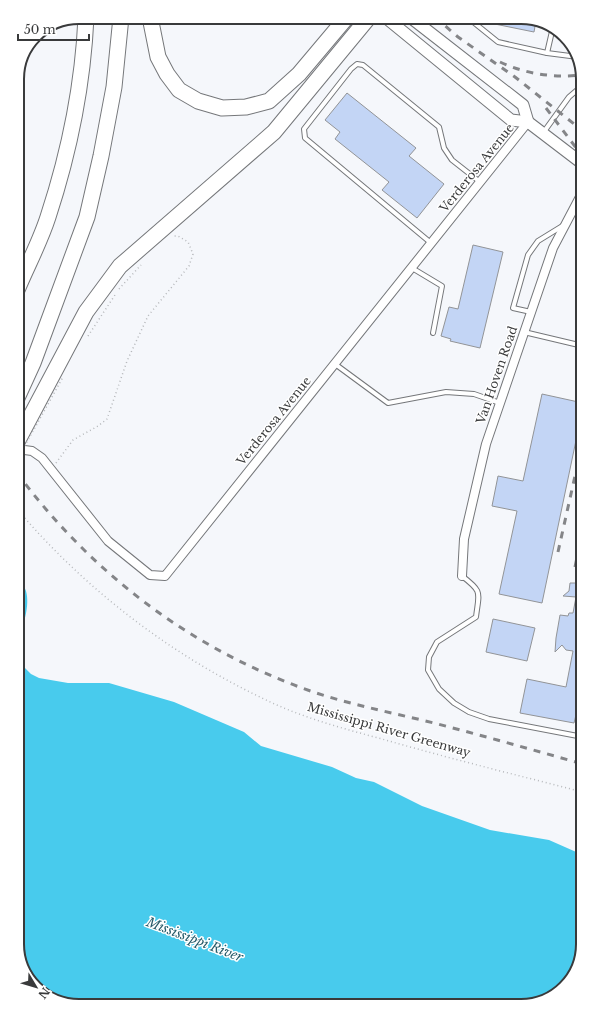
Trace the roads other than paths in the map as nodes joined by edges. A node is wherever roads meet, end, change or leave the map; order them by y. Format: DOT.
graph roads {
  1 [pos="86,24"];
  2 [pos="120,24"];
  3 [pos="151,24"];
  4 [pos="341,24"];
  5 [pos="363,24"];
  6 [pos="394,24"];
  7 [pos="419,24"];
  8 [pos="475,24"];
  9 [pos="552,33"];
  10 [pos="547,53"];
  11 [pos="570,56"];
  12 [pos="576,91"];
  13 [pos="528,122"];
  14 [pos="543,134"];
  15 [pos="576,159"];
  16 [pos="480,183"];
  17 [pos="576,205"];
  18 [pos="566,224"];
  19 [pos="432,243"];
  20 [pos="412,268"];
  21 [pos="24,274"];
  22 [pos="531,312"];
  23 [pos="524,332"];
  24 [pos="433,333"];
  25 [pos="576,344"];
  26 [pos="335,364"];
  27 [pos="24,383"];
  28 [pos="500,403"];
  29 [pos="24,431"];
  30 [pos="24,450"];
  31 [pos="462,576"];
  32 [pos="576,736"];
  1 -- 21 [label="highway"];
  2 -- 27 [label="highway"];
  3 -- 4 [label="highway"];
  5 -- 29 [label="highway"];
  6 -- 13 [label="street"];
  7 -- 13 [label="street"];
  8 -- 10 [label="lane"];
  9 -- 10 [label="lane"];
  10 -- 11 [label="lane"];
  12 -- 14 [label="lane"];
  13 -- 14 [label="street"];
  13 -- 16 [label="street, Verderosa Avenue"];
  14 -- 15 [label="street"];
  16 -- 19 [label="street, Verderosa Avenue"];
  16 -- 19 [label="lane"];
  17 -- 18 [label="street, Van Hoven Road"];
  18 -- 22 [label="street, Van Hoven Road"];
  18 -- 22 [label="lane"];
  19 -- 20 [label="street, Verderosa Avenue"];
  20 -- 24 [label="lane"];
  20 -- 26 [label="street, Verderosa Avenue"];
  22 -- 23 [label="street, Van Hoven Road"];
  23 -- 25 [label="lane"];
  23 -- 28 [label="street, Van Hoven Road"];
  26 -- 28 [label="lane"];
  26 -- 30 [label="street, Verderosa Avenue"];
  28 -- 31 [label="street, Van Hoven Road"];
  31 -- 32 [label="lane"];
}
